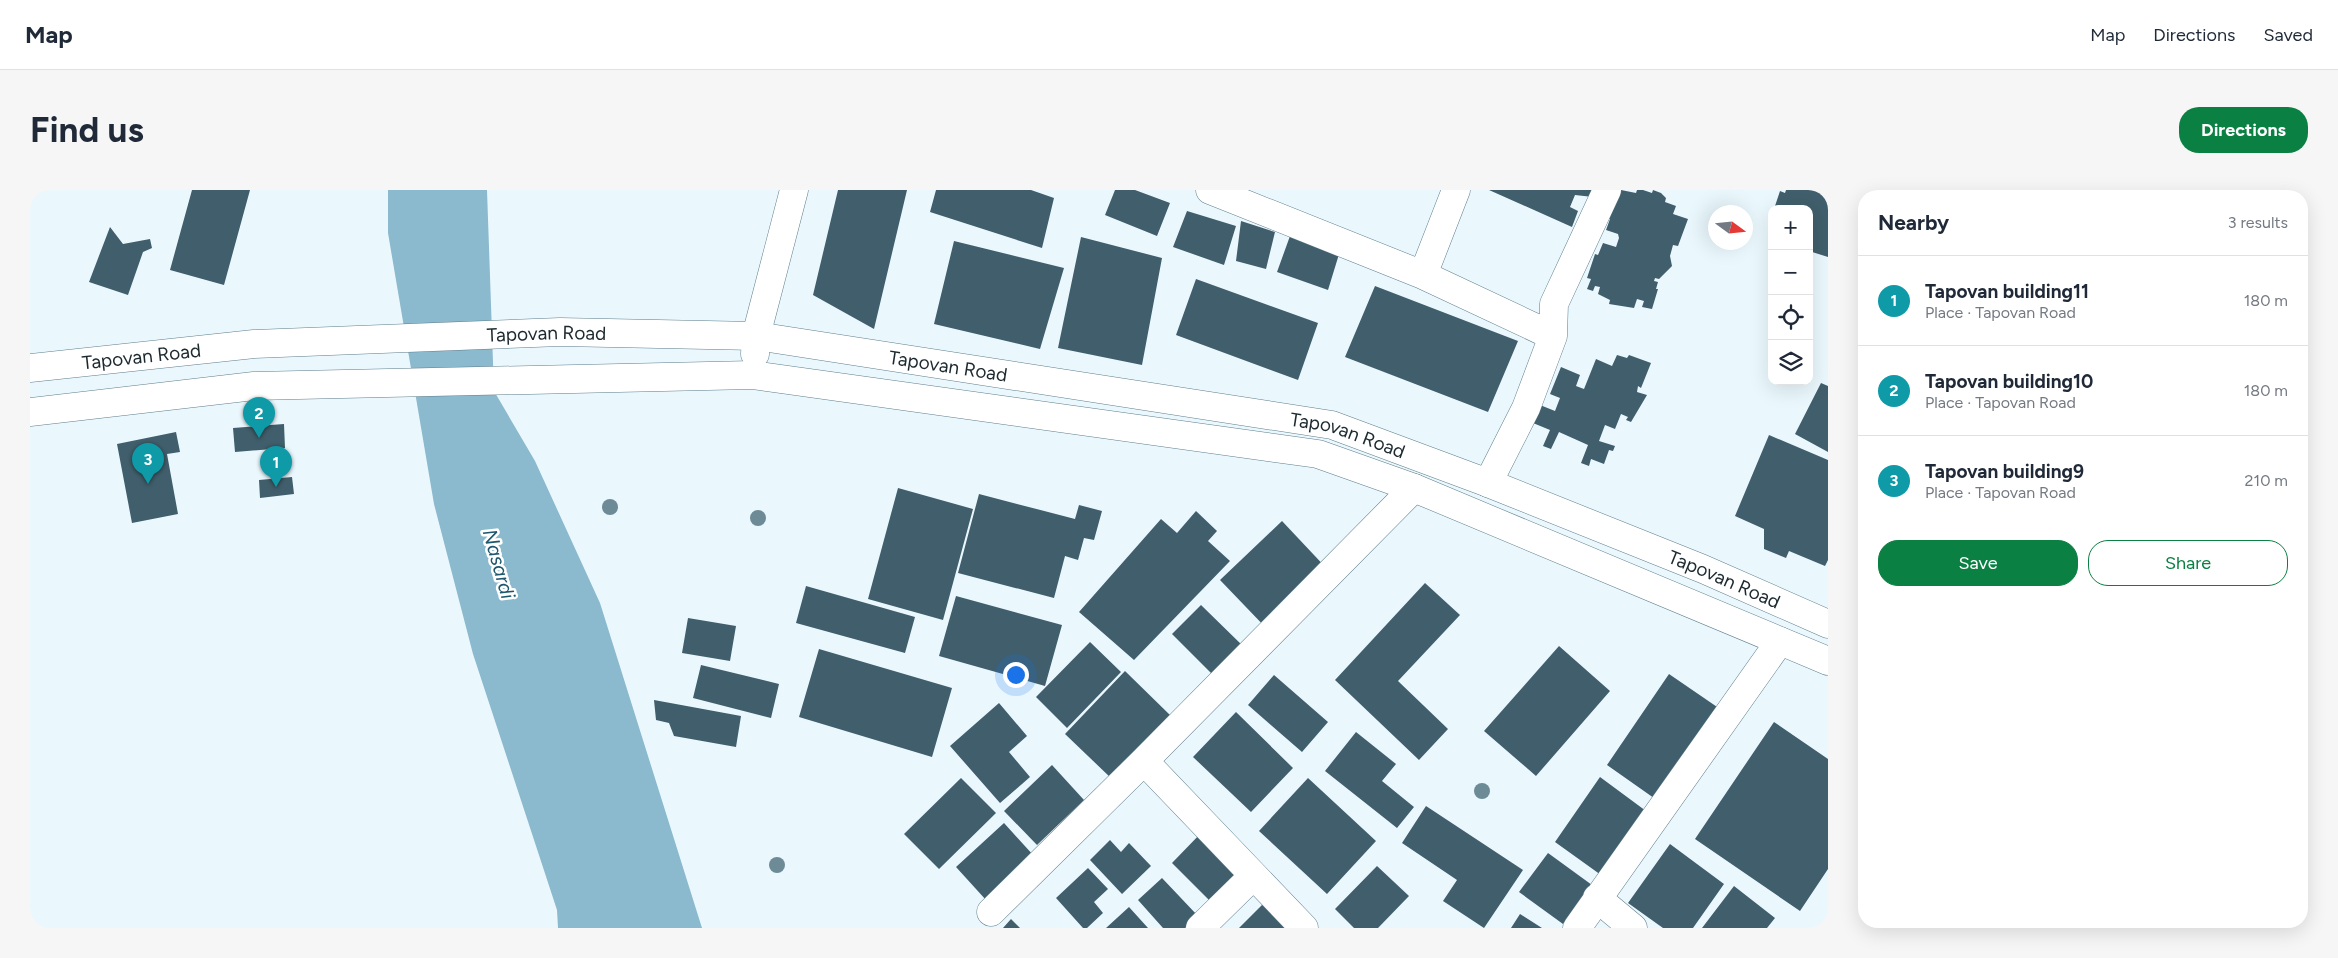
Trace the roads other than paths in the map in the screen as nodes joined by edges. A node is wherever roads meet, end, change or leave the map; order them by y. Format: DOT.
graph roads {
  1 [pos="794,190"];
  2 [pos="1210,190"];
  3 [pos="1456,190"];
  4 [pos="1607,190"];
  5 [pos="1423,275"];
  6 [pos="756,336"];
  7 [pos="1553,336"];
  8 [pos="30,368"];
  9 [pos="752,375"];
  10 [pos="30,412"];
  11 [pos="1488,483"];
  12 [pos="1414,488"];
  13 [pos="1828,625"];
  14 [pos="1780,641"];
  15 [pos="1822,658"];
  16 [pos="1144,761"];
  17 [pos="1252,877"];
  18 [pos="1597,898"];
  19 [pos="991,912"];
  20 [pos="1200,928"];
  21 [pos="1304,928"];
  22 [pos="1576,928"];
  23 [pos="1633,928"];
  1 -- 6 [label="main road"];
  2 -- 5 [label="main road"];
  3 -- 5 [label="main road"];
  4 -- 7 [label="main road"];
  5 -- 7 [label="main road"];
  6 -- 8 [label="main road, Tapovan Road"];
  6 -- 9 [label="main road"];
  6 -- 11 [label="main road, Tapovan Road"];
  7 -- 11 [label="main road"];
  9 -- 10 [label="main road"];
  9 -- 12 [label="main road"];
  11 -- 13 [label="main road, Tapovan Road"];
  12 -- 14 [label="main road"];
  12 -- 16 [label="main road"];
  13 -- 15 [label="main road"];
  14 -- 15 [label="main road"];
  14 -- 18 [label="main road"];
  16 -- 17 [label="main road"];
  16 -- 19 [label="main road"];
  17 -- 20 [label="main road"];
  17 -- 21 [label="main road"];
  18 -- 22 [label="main road"];
  18 -- 23 [label="main road"];
}
